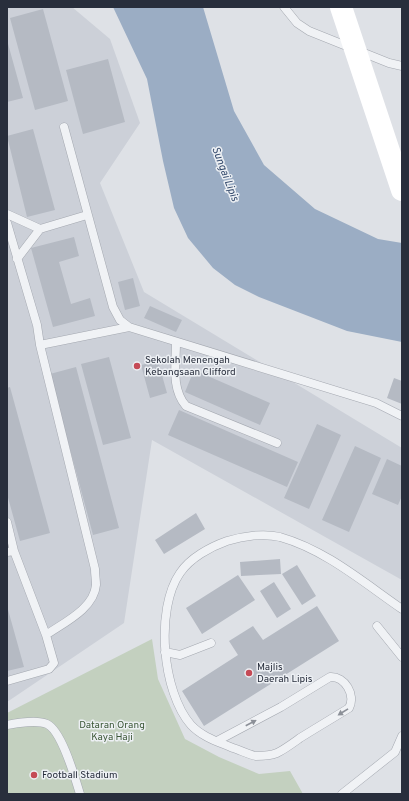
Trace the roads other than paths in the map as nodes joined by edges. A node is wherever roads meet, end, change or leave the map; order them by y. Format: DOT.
graph roads {
  1 [pos="284,7"];
  2 [pos="341,7"];
  3 [pos="402,66"];
  4 [pos="64,127"];
  5 [pos="402,190"];
  6 [pos="7,214"];
  7 [pos="87,215"];
  8 [pos="7,223"];
  9 [pos="40,228"];
  10 [pos="17,259"];
  11 [pos="129,327"];
  12 [pos="176,343"];
  13 [pos="40,345"];
  14 [pos="402,416"];
  15 [pos="277,443"];
  16 [pos="7,522"];
  17 [pos="10,551"];
  18 [pos="402,609"];
  19 [pos="378,626"];
  20 [pos="46,635"];
  21 [pos="211,643"];
  22 [pos="165,652"];
  23 [pos="402,657"];
  24 [pos="7,681"];
  25 [pos="7,725"];
  26 [pos="402,736"];
  27 [pos="217,742"];
  28 [pos="80,794"];
  29 [pos="342,794"];
  1 -- 3 [label="lane"];
  2 -- 5 [label="main road, bridge"];
  4 -- 7 [label="lane"];
  6 -- 9 [label="lane"];
  7 -- 9 [label="lane"];
  7 -- 11 [label="lane"];
  8 -- 10 [label="lane"];
  9 -- 10 [label="lane"];
  10 -- 13 [label="lane"];
  11 -- 12 [label="lane"];
  11 -- 13 [label="lane"];
  12 -- 14 [label="lane"];
  12 -- 15 [label="lane"];
  13 -- 20 [label="lane"];
  16 -- 17 [label="lane"];
  17 -- 20 [label="lane"];
  18 -- 22 [label="lane"];
  19 -- 23 [label="lane"];
  20 -- 24 [label="lane"];
  21 -- 22 [label="lane"];
  22 -- 27 [label="lane"];
  25 -- 28 [label="lane"];
  26 -- 29 [label="lane"];
  27 -- 27 [label="lane, one-way"];
}
